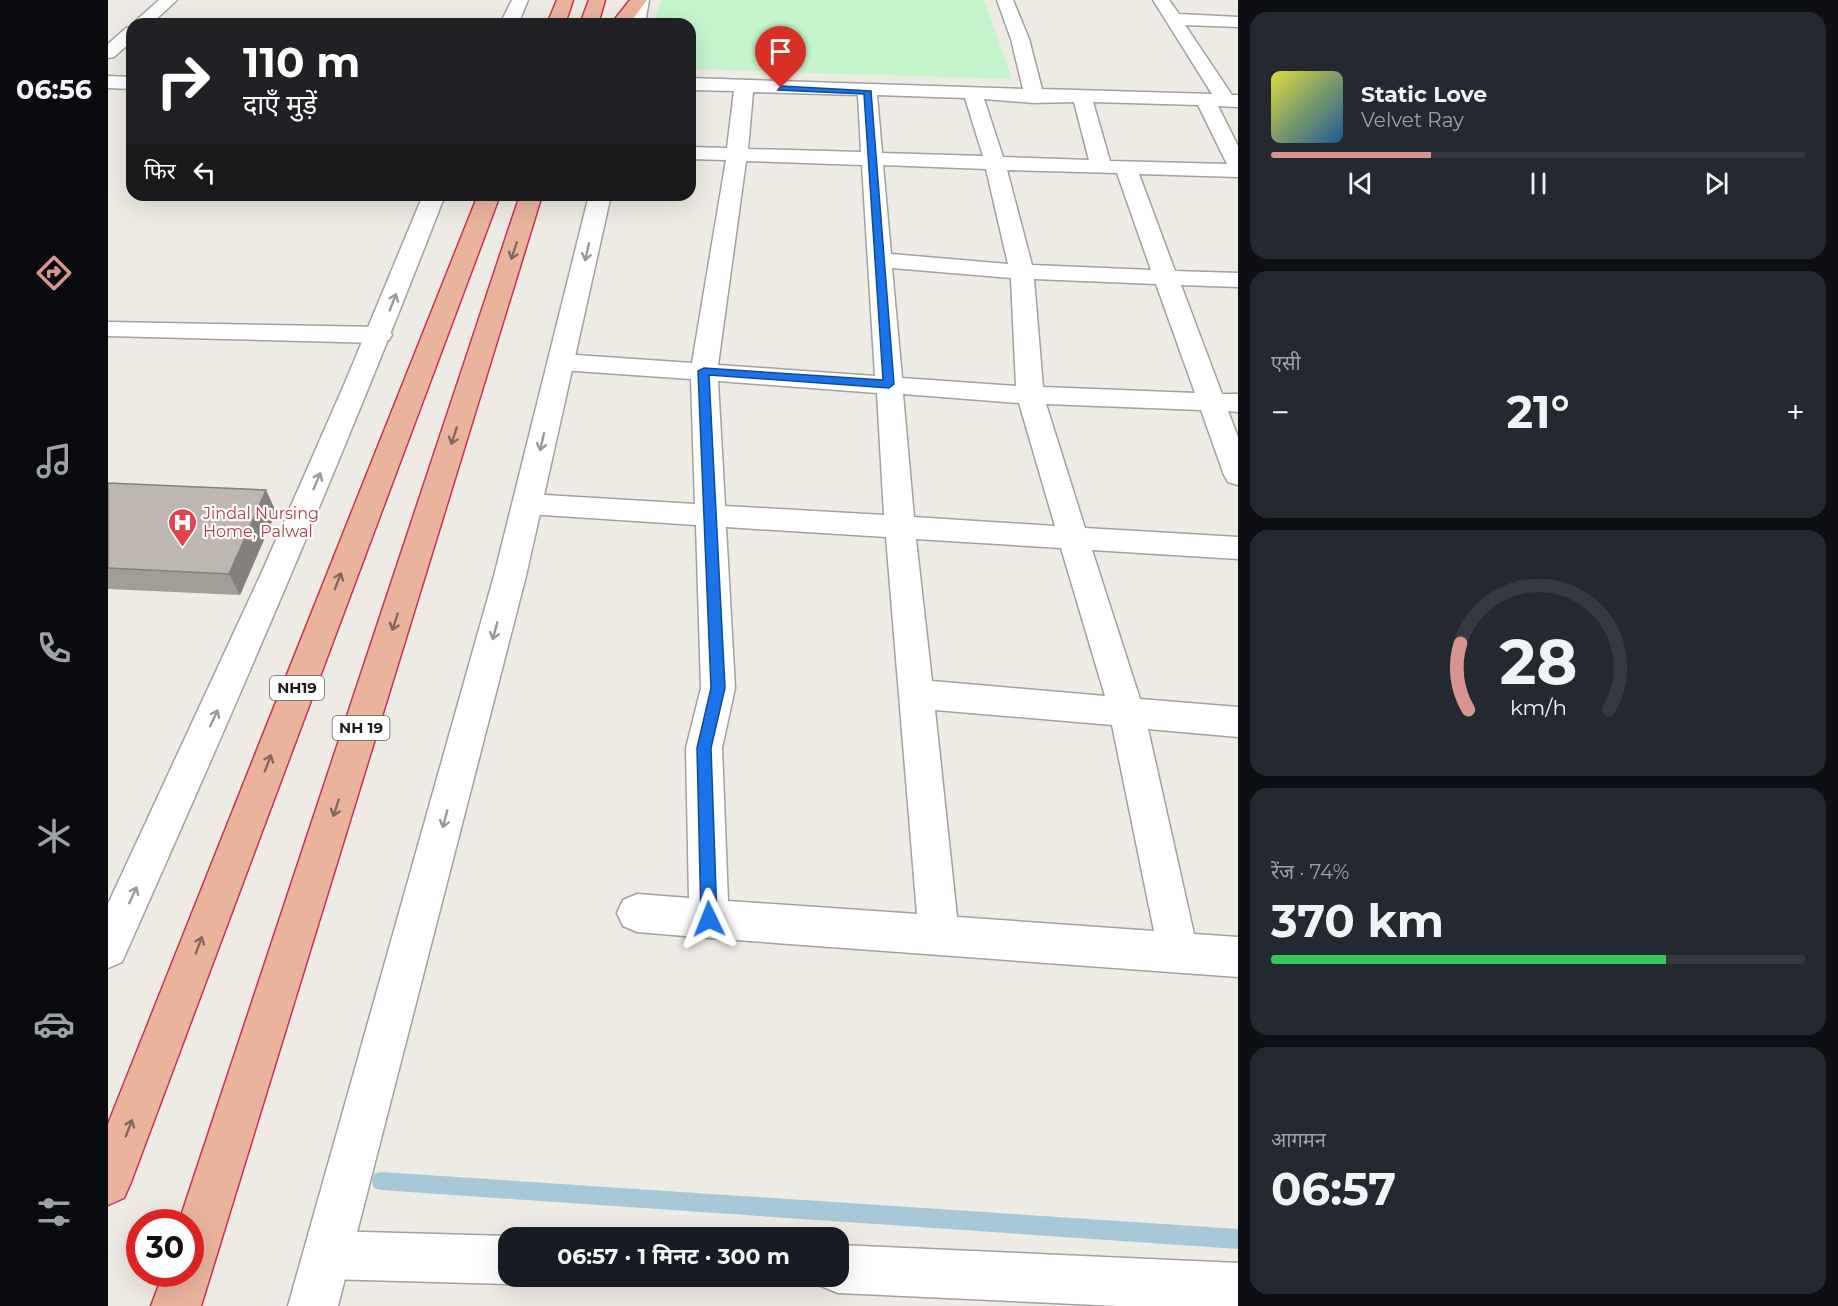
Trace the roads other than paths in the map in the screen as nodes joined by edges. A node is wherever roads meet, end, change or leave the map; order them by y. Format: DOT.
graph roads {
  1 [pos="169,0"];
  2 [pos="520,0"];
  3 [pos="565,0"];
  4 [pos="597,0"];
  5 [pos="640,0"];
  6 [pos="1005,0"];
  7 [pos="1161,0"];
  8 [pos="148,18"];
  9 [pos="512,18"];
  10 [pos="558,18"];
  11 [pos="590,18"];
  12 [pos="625,18"];
  13 [pos="637,18"];
  14 [pos="1173,19"];
  15 [pos="1238,22"];
  16 [pos="126,37"];
  17 [pos="108,53"];
  18 [pos="108,82"];
  19 [pos="126,83"];
  20 [pos="696,84"];
  21 [pos="744,87"];
  22 [pos="867,91"];
  23 [pos="973,94"];
  24 [pos="1034,96"];
  25 [pos="1082,97"];
  26 [pos="1205,100"];
  27 [pos="1232,101"];
  28 [pos="696,153"];
  29 [pos="737,154"];
  30 [pos="873,158"];
  31 [pos="995,163"];
  32 [pos="1238,166"];
  33 [pos="1101,167"];
  34 [pos="1126,168"];
  35 [pos="1238,171"];
  36 [pos="432,201"];
  37 [pos="487,201"];
  38 [pos="529,201"];
  39 [pos="599,201"];
  40 [pos="880,260"];
  41 [pos="1022,272"];
  42 [pos="1164,278"];
  43 [pos="1238,280"];
  44 [pos="108,329"];
  45 [pos="380,335"];
  46 [pos="561,362"];
  47 [pos="704,371"];
  48 [pos="889,384"];
  49 [pos="1030,395"];
  50 [pos="1210,402"];
  51 [pos="1238,403"];
  52 [pos="1238,475"];
  53 [pos="528,504"];
  54 [pos="712,516"];
  55 [pos="900,528"];
  56 [pos="1075,538"];
  57 [pos="1238,548"];
  58 [pos="915,694"];
  59 [pos="1127,713"];
  60 [pos="1238,722"];
  61 [pos="637,913"];
  62 [pos="709,919"];
  63 [pos="939,936"];
  64 [pos="108,948"];
  65 [pos="1178,952"];
  66 [pos="1238,957"];
  67 [pos="108,1182"];
  68 [pos="204,1218"];
  69 [pos="327,1255"];
  70 [pos="498,1260"];
  71 [pos="849,1269"];
  72 [pos="183,1287"];
  73 [pos="1238,1287"];
  74 [pos="176,1306"];
  75 [pos="313,1306"];
  1 -- 8 [label="street"];
  2 -- 9 [label="street"];
  3 -- 10 [label="highway"];
  4 -- 11 [label="highway"];
  5 -- 12 [label="highway"];
  5 -- 13 [label="street"];
  6 -- 24 [label="street"];
  7 -- 14 [label="street"];
  14 -- 15 [label="street"];
  14 -- 27 [label="street"];
  16 -- 17 [label="street"];
  18 -- 19 [label="street"];
  20 -- 21 [label="street"];
  21 -- 22 [label="street"];
  21 -- 29 [label="street"];
  22 -- 23 [label="street"];
  22 -- 30 [label="street"];
  23 -- 24 [label="street"];
  23 -- 31 [label="street"];
  24 -- 25 [label="street"];
  25 -- 26 [label="street"];
  25 -- 33 [label="street"];
  26 -- 27 [label="street"];
  26 -- 32 [label="street"];
  28 -- 29 [label="street"];
  29 -- 30 [label="street"];
  29 -- 47 [label="street"];
  30 -- 31 [label="street"];
  30 -- 40 [label="street"];
  31 -- 33 [label="street"];
  31 -- 41 [label="street"];
  33 -- 34 [label="street"];
  34 -- 35 [label="street"];
  34 -- 42 [label="street"];
  45 -- 36 [label="street, one-way"];
  67 -- 37 [label="highway, NH19, one-way"];
  38 -- 68 [label="highway, NH 19, one-way"];
  39 -- 46 [label="street, one-way"];
  40 -- 41 [label="street"];
  40 -- 48 [label="street"];
  41 -- 42 [label="street"];
  41 -- 49 [label="street"];
  42 -- 43 [label="street"];
  42 -- 50 [label="street"];
  44 -- 45 [label="street"];
  64 -- 45 [label="street, one-way"];
  46 -- 47 [label="street"];
  46 -- 53 [label="street, one-way"];
  47 -- 48 [label="street"];
  47 -- 54 [label="street"];
  48 -- 49 [label="street"];
  48 -- 55 [label="street"];
  49 -- 50 [label="street"];
  49 -- 56 [label="street"];
  50 -- 51 [label="street"];
  50 -- 52 [label="street"];
  53 -- 54 [label="street"];
  53 -- 69 [label="street, one-way"];
  54 -- 55 [label="street"];
  54 -- 62 [label="street"];
  55 -- 56 [label="street"];
  55 -- 58 [label="street"];
  56 -- 57 [label="street"];
  56 -- 59 [label="street"];
  58 -- 59 [label="street"];
  58 -- 63 [label="street"];
  59 -- 60 [label="street"];
  59 -- 65 [label="street"];
  61 -- 62 [label="street"];
  62 -- 63 [label="street"];
  63 -- 65 [label="street"];
  65 -- 66 [label="street"];
  69 -- 70 [label="street"];
  69 -- 75 [label="street"];
  71 -- 73 [label="street"];
  72 -- 74 [label="highway"];
}
